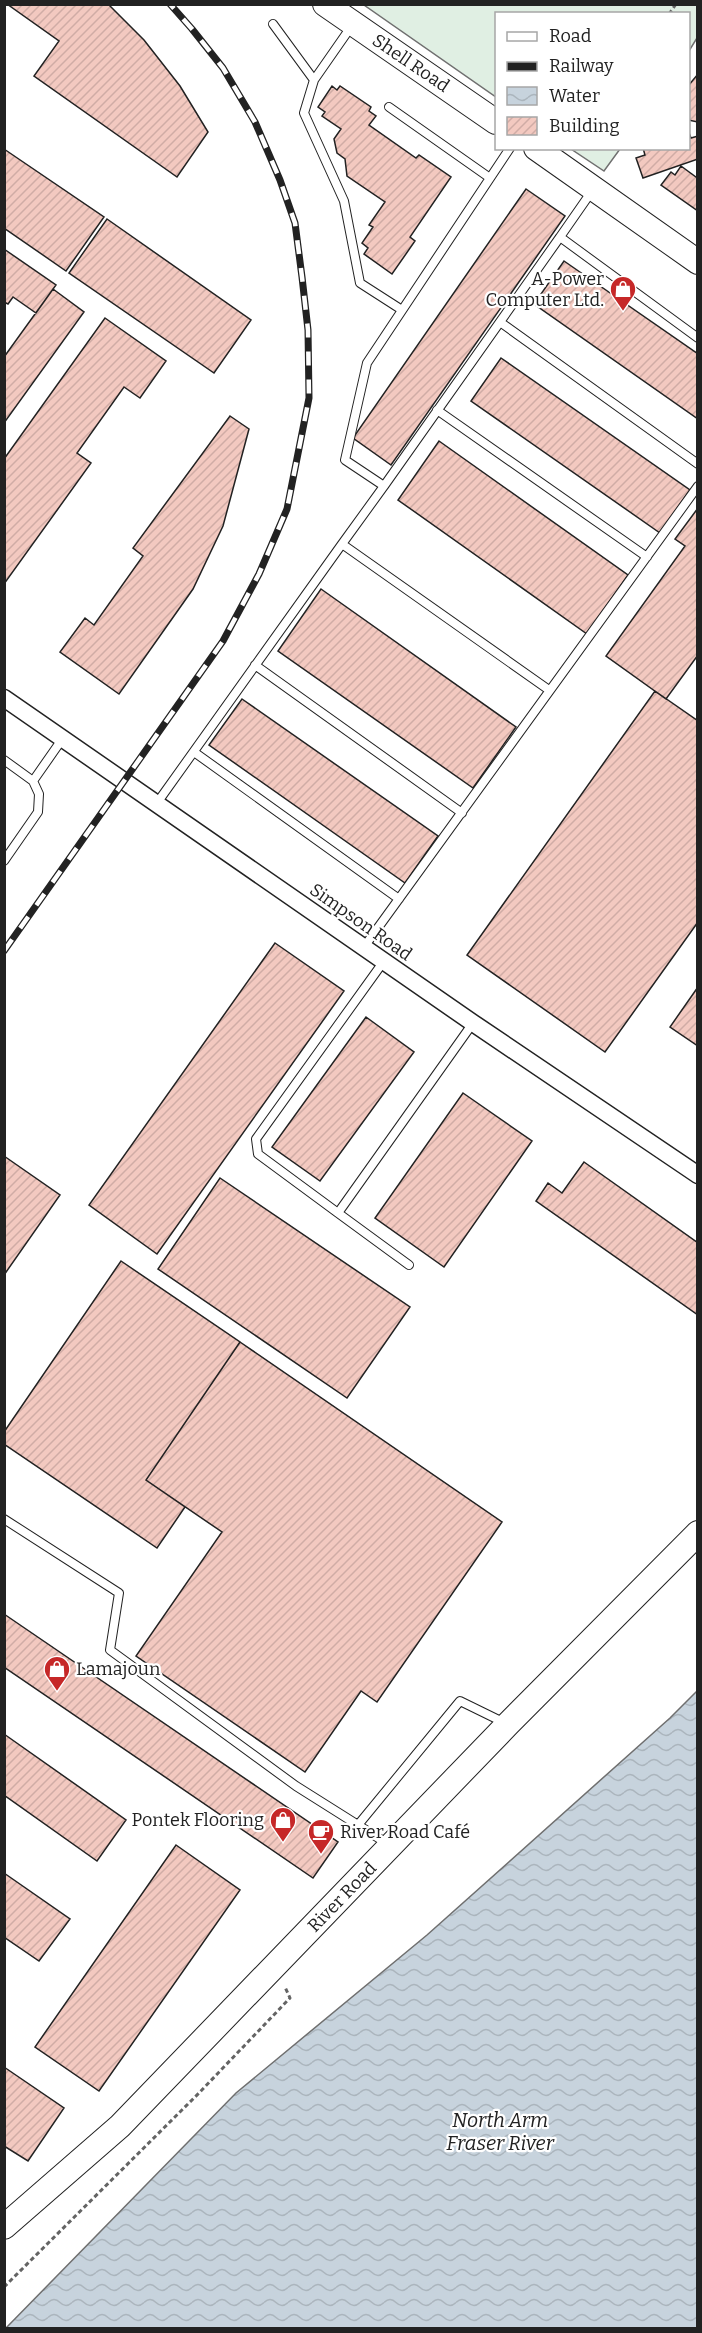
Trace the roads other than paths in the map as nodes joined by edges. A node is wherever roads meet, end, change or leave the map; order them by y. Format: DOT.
graph roads {
  1 [pos="325,4"];
  2 [pos="273,24"];
  3 [pos="353,24"];
  4 [pos="314,80"];
  5 [pos="389,107"];
  6 [pos="495,121"];
  7 [pos="509,150"];
  8 [pos="539,150"];
  9 [pos="490,178"];
  10 [pos="594,189"];
  11 [pos="560,237"];
  12 [pos="698,262"];
  13 [pos="402,310"];
  14 [pos="500,322"];
  15 [pos="698,338"];
  16 [pos="437,410"];
  17 [pos="698,464"];
  18 [pos="384,486"];
  19 [pos="698,486"];
  20 [pos="342,544"];
  21 [pos="646,557"];
  22 [pos="255,665"];
  23 [pos="549,690"];
  24 [pos="4,698"];
  25 [pos="63,738"];
  26 [pos="194,752"];
  27 [pos="6,764"];
  28 [pos="33,781"];
  29 [pos="157,803"];
  30 [pos="462,813"];
  31 [pos="4,861"];
  32 [pos="399,899"];
  33 [pos="364,947"];
  34 [pos="384,961"];
  35 [pos="473,1023"];
  36 [pos="698,1175"];
  37 [pos="338,1213"];
  38 [pos="409,1265"];
  39 [pos="4,1519"];
  40 [pos="698,1533"];
  41 [pos="508,1724"];
  42 [pos="358,1825"];
  43 [pos="391,1846"];
  44 [pos="4,2227"];
  1 -- 3 [label="street, Shell Road"];
  2 -- 4 [label="lane"];
  3 -- 4 [label="lane"];
  3 -- 6 [label="street, Shell Road"];
  4 -- 13 [label="lane"];
  5 -- 9 [label="lane"];
  7 -- 9 [label="lane"];
  8 -- 10 [label="street"];
  9 -- 13 [label="lane"];
  10 -- 11 [label="lane"];
  10 -- 12 [label="street"];
  11 -- 14 [label="lane"];
  11 -- 15 [label="lane"];
  13 -- 18 [label="lane"];
  14 -- 16 [label="lane"];
  14 -- 17 [label="lane"];
  16 -- 18 [label="lane"];
  16 -- 21 [label="lane"];
  18 -- 20 [label="lane"];
  19 -- 21 [label="lane"];
  20 -- 22 [label="lane"];
  20 -- 23 [label="lane"];
  21 -- 23 [label="lane"];
  22 -- 26 [label="lane"];
  22 -- 30 [label="lane"];
  23 -- 30 [label="lane"];
  24 -- 25 [label="street, Simpson Road"];
  25 -- 28 [label="lane"];
  25 -- 29 [label="street, Simpson Road"];
  26 -- 29 [label="lane"];
  26 -- 32 [label="lane"];
  27 -- 28 [label="lane"];
  28 -- 31 [label="lane"];
  29 -- 33 [label="street, Simpson Road"];
  30 -- 32 [label="lane"];
  32 -- 33 [label="lane"];
  33 -- 34 [label="street, Simpson Road"];
  34 -- 35 [label="street, Simpson Road"];
  34 -- 37 [label="lane"];
  35 -- 36 [label="street, Simpson Road"];
  35 -- 37 [label="lane"];
  37 -- 38 [label="lane"];
  39 -- 42 [label="lane"];
  40 -- 41 [label="street, River Road"];
  41 -- 42 [label="lane"];
  41 -- 43 [label="street, River Road"];
  42 -- 43 [label="lane"];
  43 -- 44 [label="street, River Road"];
}
